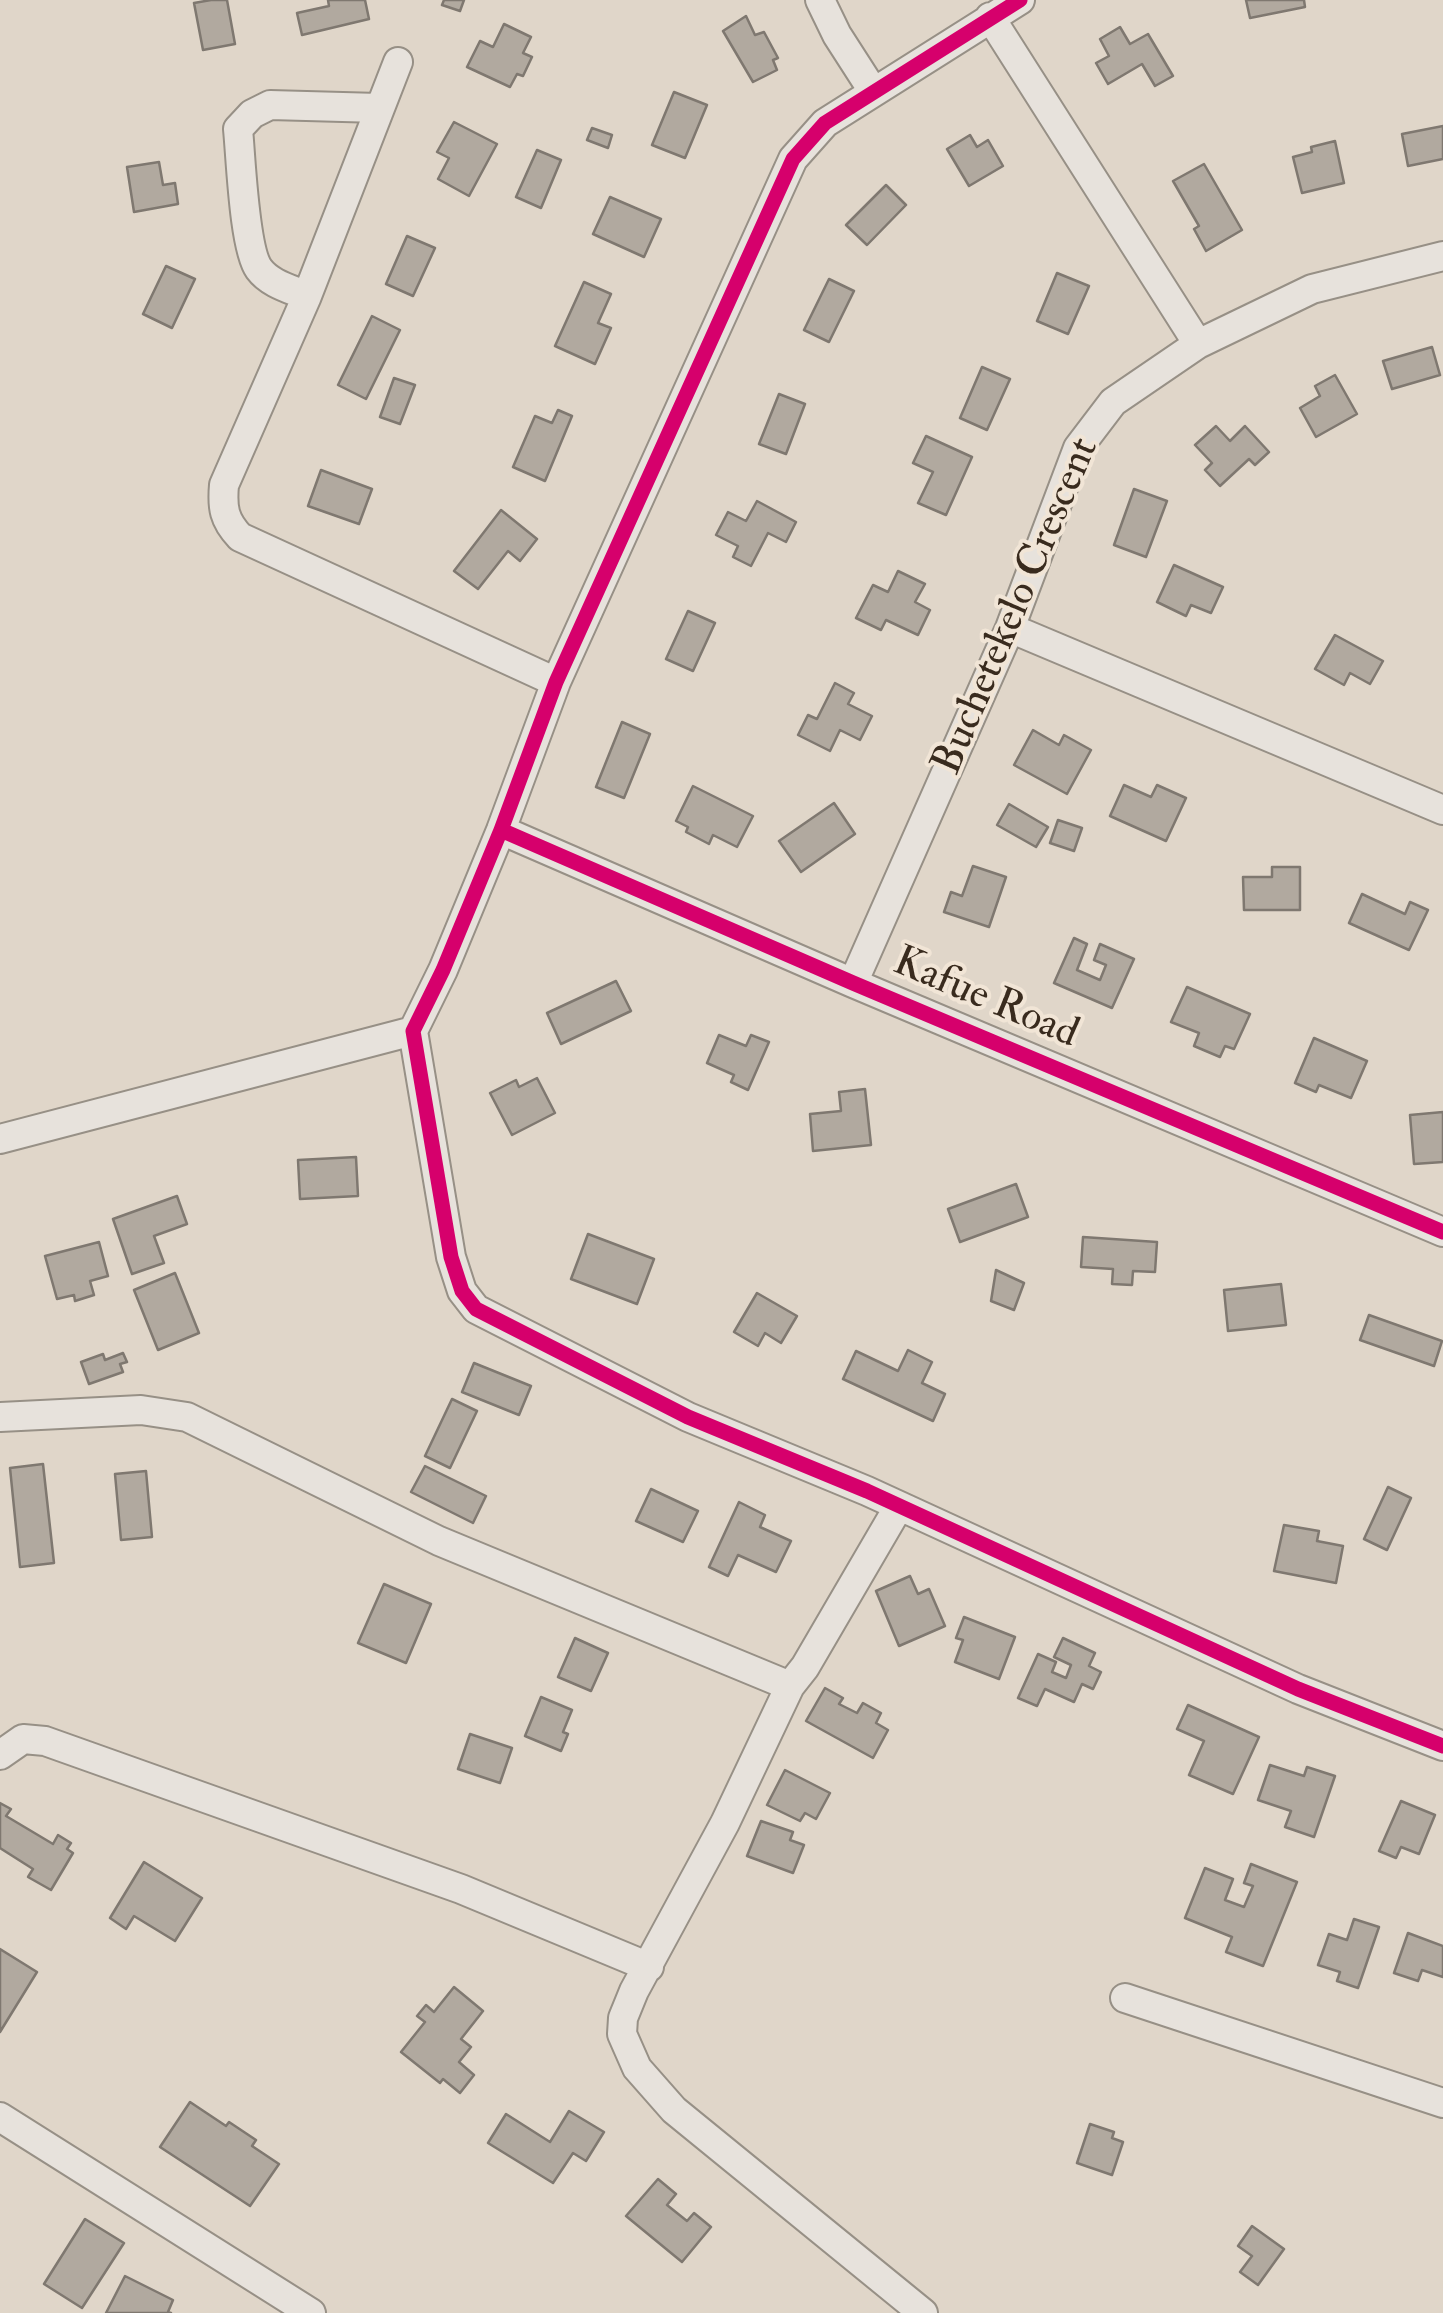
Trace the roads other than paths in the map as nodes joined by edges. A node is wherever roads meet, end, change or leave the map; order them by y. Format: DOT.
graph roads {
  1 [pos="820,0"];
  2 [pos="1020,0"];
  3 [pos="990,17"];
  4 [pos="398,62"];
  5 [pos="873,91"];
  6 [pos="379,108"];
  7 [pos="1443,256"];
  8 [pos="307,296"];
  9 [pos="1198,344"];
  10 [pos="1010,628"];
  11 [pos="556,682"];
  12 [pos="1443,810"];
  13 [pos="501,830"];
  14 [pos="853,983"];
  15 [pos="413,1030"];
  16 [pos="0,1139"];
  17 [pos="1443,1232"];
  18 [pos="0,1417"];
  19 [pos="899,1506"];
  20 [pos="790,1686"];
  21 [pos="1443,1746"];
  22 [pos="0,1755"];
  23 [pos="649,1968"];
  24 [pos="1125,1998"];
  25 [pos="1443,2103"];
  26 [pos="0,2117"];
  27 [pos="312,2313"];
  28 [pos="923,2313"];
  1 -- 5 [label="street"];
  2 -- 3 [label="street"];
  3 -- 5 [label="street"];
  3 -- 9 [label="street"];
  4 -- 6 [label="street"];
  5 -- 11 [label="street"];
  6 -- 8 [label="street"];
  6 -- 8 [label="street"];
  7 -- 9 [label="street, Buchetekelo Crescent"];
  8 -- 11 [label="street"];
  9 -- 10 [label="street, Buchetekelo Crescent"];
  10 -- 12 [label="street"];
  10 -- 14 [label="street, Buchetekelo Crescent"];
  11 -- 13 [label="street"];
  13 -- 14 [label="street, Kafue Road"];
  13 -- 15 [label="street"];
  14 -- 17 [label="street, Kafue Road"];
  15 -- 16 [label="street"];
  15 -- 19 [label="street"];
  18 -- 20 [label="street"];
  19 -- 20 [label="street"];
  19 -- 21 [label="street"];
  20 -- 23 [label="street"];
  22 -- 23 [label="street"];
  23 -- 28 [label="street"];
  24 -- 25 [label="street"];
  26 -- 27 [label="street"];
}
